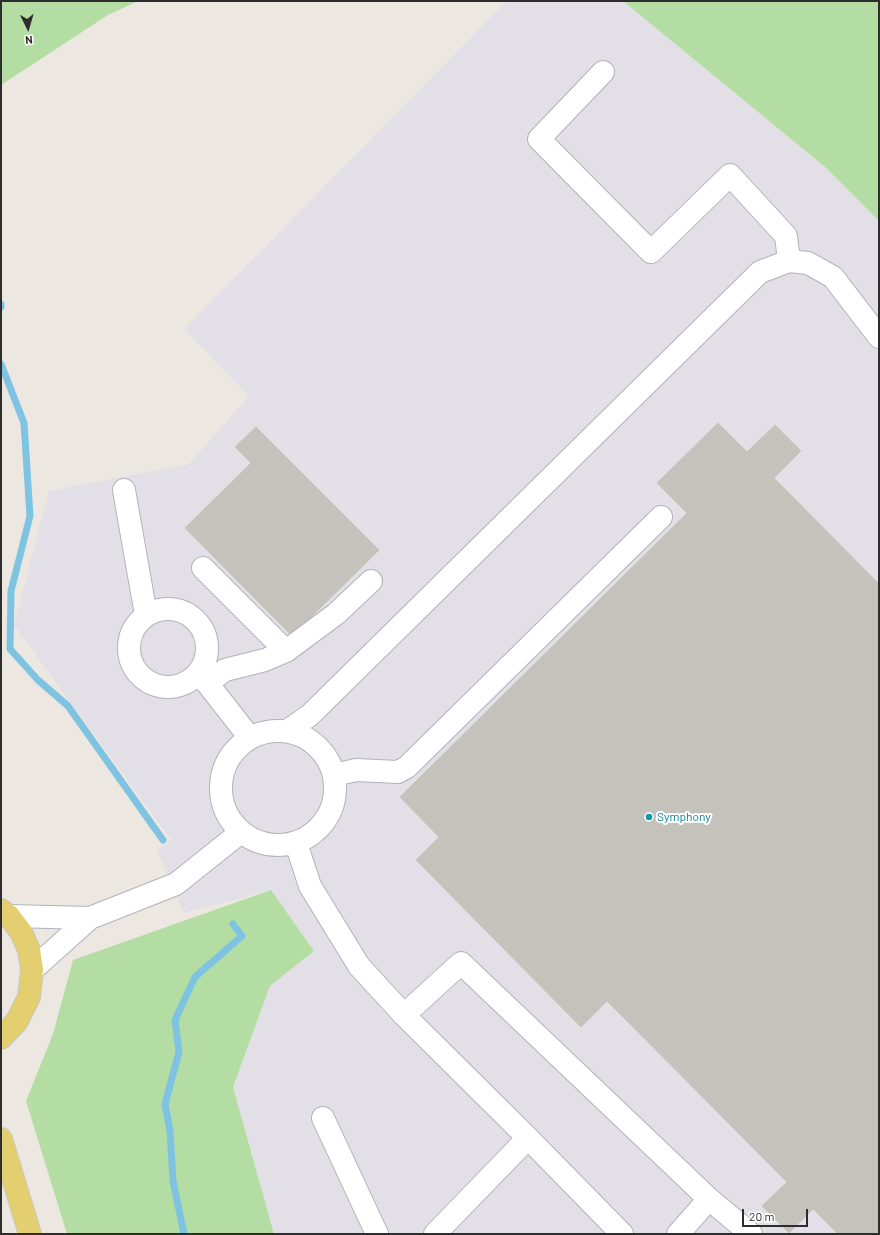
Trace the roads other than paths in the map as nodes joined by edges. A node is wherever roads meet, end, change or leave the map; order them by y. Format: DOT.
graph roads {
  1 [pos="603,72"];
  2 [pos="789,261"];
  3 [pos="879,338"];
  4 [pos="124,490"];
  5 [pos="661,517"];
  6 [pos="203,568"];
  7 [pos="371,581"];
  8 [pos="146,615"];
  9 [pos="286,651"];
  10 [pos="202,679"];
  11 [pos="287,732"];
  12 [pos="250,738"];
  13 [pos="334,774"];
  14 [pos="241,832"];
  15 [pos="296,843"];
  16 [pos="5,913"];
  17 [pos="90,918"];
  18 [pos="32,970"];
  19 [pos="404,1015"];
  20 [pos="1,1038"];
  21 [pos="323,1118"];
  22 [pos="528,1138"];
  23 [pos="1,1139"];
  24 [pos="709,1200"];
  25 [pos="616,1232"];
  26 [pos="30,1234"];
  27 [pos="377,1234"];
  28 [pos="435,1234"];
  29 [pos="678,1234"];
  30 [pos="752,1234"];
  1 -- 2 [label="street"];
  2 -- 3 [label="street"];
  2 -- 11 [label="street"];
  4 -- 8 [label="street"];
  5 -- 13 [label="street"];
  6 -- 9 [label="street"];
  7 -- 9 [label="street"];
  8 -- 10 [label="street"];
  8 -- 10 [label="street"];
  9 -- 10 [label="street"];
  10 -- 12 [label="street"];
  11 -- 12 [label="street"];
  11 -- 13 [label="street"];
  12 -- 14 [label="street"];
  13 -- 15 [label="street"];
  14 -- 15 [label="street"];
  14 -- 17 [label="street"];
  15 -- 19 [label="street"];
  16 -- 17 [label="street"];
  16 -- 18 [label="main road"];
  17 -- 18 [label="street"];
  18 -- 20 [label="main road"];
  19 -- 22 [label="street"];
  19 -- 24 [label="street"];
  21 -- 27 [label="street"];
  22 -- 25 [label="street"];
  22 -- 28 [label="street"];
  23 -- 26 [label="main road"];
  24 -- 29 [label="street"];
  24 -- 30 [label="street"];
}
